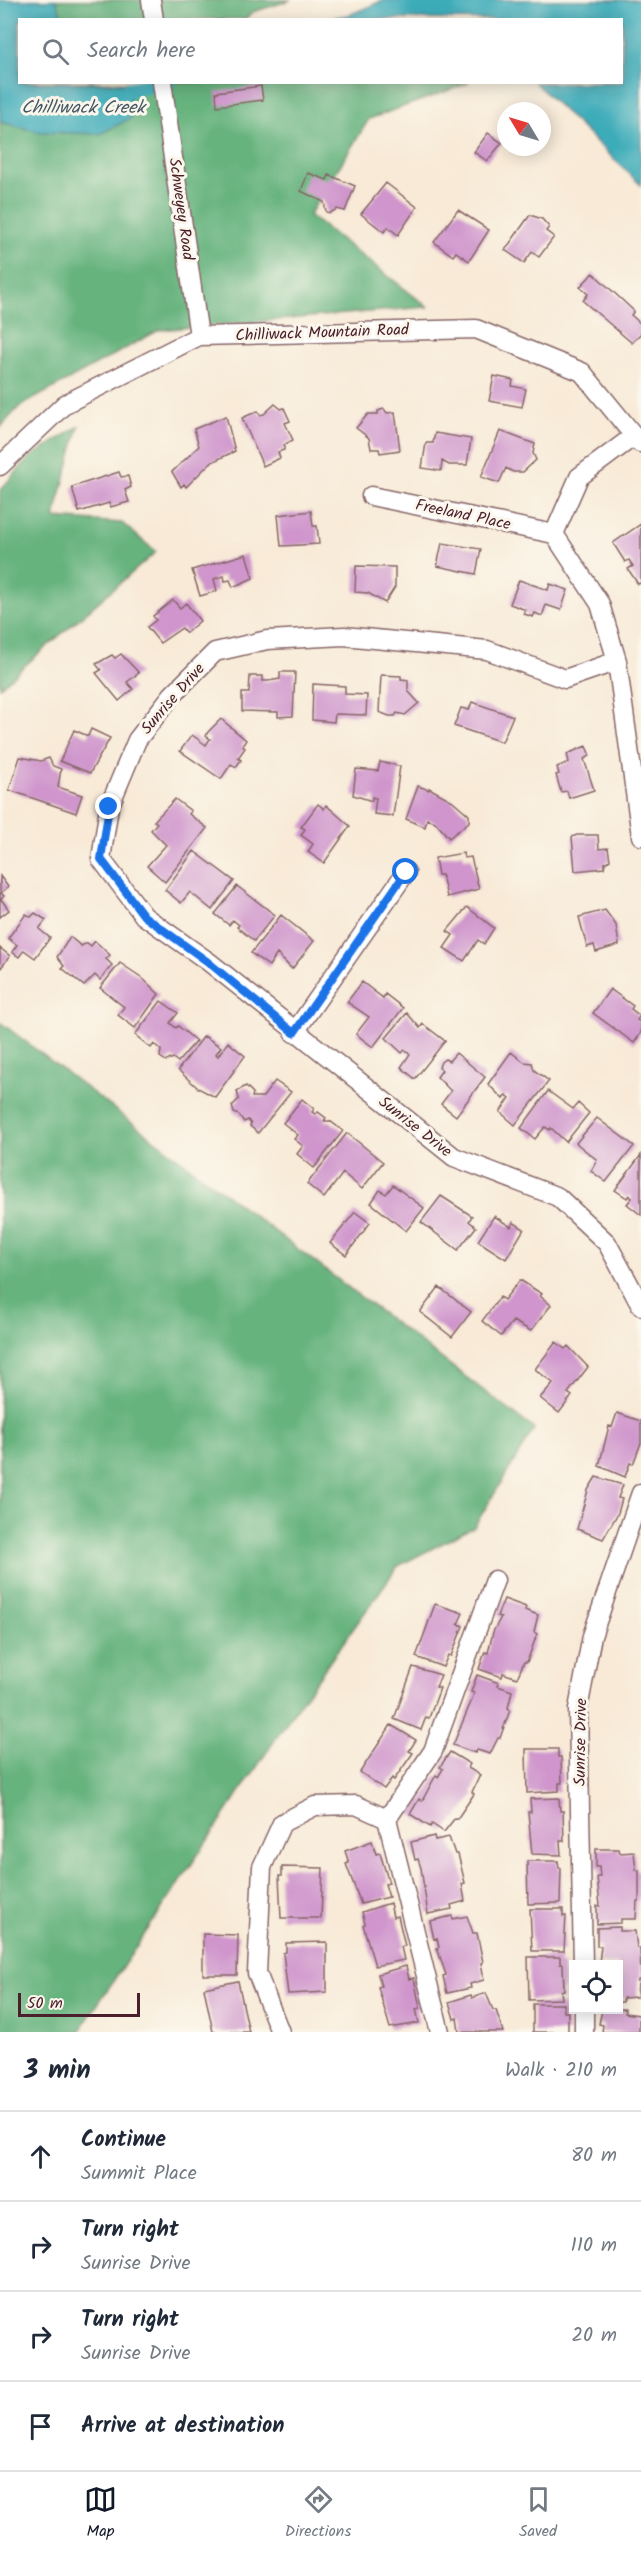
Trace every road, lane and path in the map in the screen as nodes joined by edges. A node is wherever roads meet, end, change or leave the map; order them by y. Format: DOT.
graph roads {
  1 [pos="151,0"];
  2 [pos="154,18"];
  3 [pos="162,84"];
  4 [pos="199,336"];
  5 [pos="637,440"];
  6 [pos="0,466"];
  7 [pos="371,496"];
  8 [pos="554,534"];
  9 [pos="617,662"];
  10 [pos="641,836"];
  11 [pos="406,872"];
  12 [pos="294,1033"];
  13 [pos="641,1306"];
  14 [pos="641,1493"];
  15 [pos="495,1580"];
  16 [pos="387,1819"];
  17 [pos="583,1960"];
  18 [pos="584,2014"];
  19 [pos="280,2032"];
  20 [pos="440,2032"];
  21 [pos="584,2032"];
  1 -- 2 [label="street"];
  3 -- 4 [label="street, Schweyey Road"];
  4 -- 5 [label="street, Chilliwack Mountain Road"];
  4 -- 6 [label="street, Chilliwack Mountain Road"];
  5 -- 8 [label="street"];
  7 -- 8 [label="street, Freeland Place"];
  8 -- 9 [label="street"];
  9 -- 10 [label="street"];
  9 -- 12 [label="street, Sunrise Drive"];
  11 -- 12 [label="street"];
  12 -- 13 [label="street, Sunrise Drive"];
  14 -- 17 [label="street, Sunrise Drive"];
  15 -- 16 [label="street"];
  16 -- 19 [label="street"];
  16 -- 20 [label="street"];
  18 -- 21 [label="street"];
}
